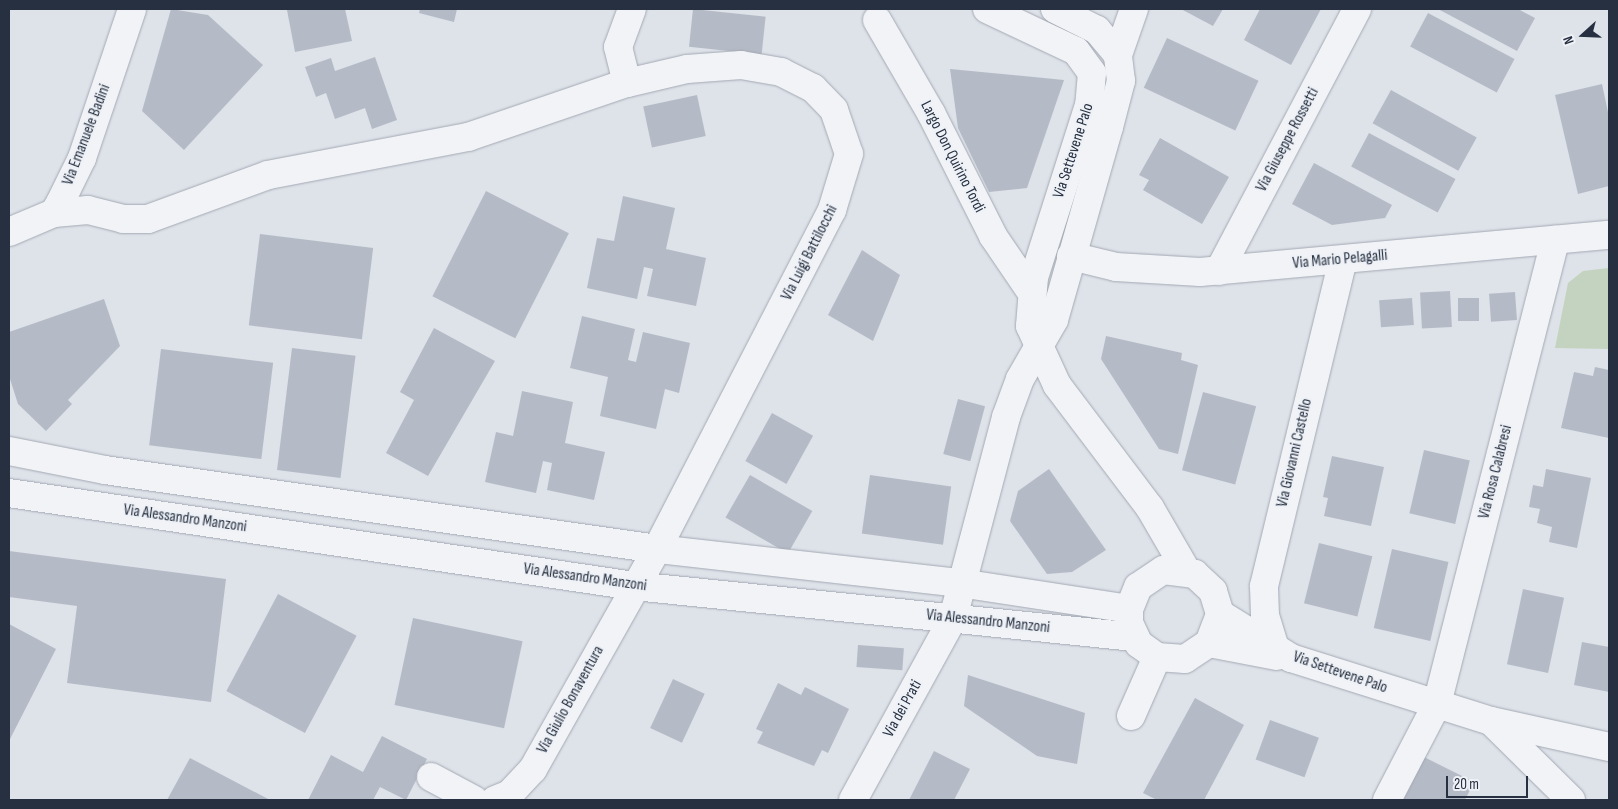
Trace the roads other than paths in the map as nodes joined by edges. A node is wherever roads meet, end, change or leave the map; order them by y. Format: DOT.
graph roads {
  1 [pos="132,9"];
  2 [pos="632,9"];
  3 [pos="987,9"];
  4 [pos="1055,9"];
  5 [pos="1134,9"];
  6 [pos="1357,9"];
  7 [pos="876,20"];
  8 [pos="1118,55"];
  9 [pos="627,83"];
  10 [pos="54,213"];
  11 [pos="9,232"];
  12 [pos="1609,235"];
  13 [pos="1555,240"];
  14 [pos="1071,256"];
  15 [pos="1343,260"];
  16 [pos="1219,271"];
  17 [pos="1031,292"];
  18 [pos="1038,350"];
  19 [pos="9,452"];
  20 [pos="9,493"];
  21 [pos="657,549"];
  22 [pos="1174,570"];
  23 [pos="960,583"];
  24 [pos="634,586"];
  25 [pos="1129,609"];
  26 [pos="1220,614"];
  27 [pos="953,618"];
  28 [pos="1134,637"];
  29 [pos="1209,643"];
  30 [pos="1283,653"];
  31 [pos="1157,656"];
  32 [pos="1436,704"];
  33 [pos="1131,716"];
  34 [pos="1490,721"];
  35 [pos="1609,747"];
  36 [pos="431,777"];
  37 [pos="474,800"];
  38 [pos="495,800"];
  39 [pos="853,800"];
  40 [pos="1387,800"];
  41 [pos="1571,800"];
  1 -- 10 [label="street, Via Emanuele Badini"];
  2 -- 9 [label="street"];
  3 -- 17 [label="street, Via Settevene Palo"];
  4 -- 8 [label="street"];
  5 -- 8 [label="street"];
  6 -- 16 [label="street, Via Giuseppe Rossetti"];
  7 -- 17 [label="street, Largo Don Quirino Tordi"];
  8 -- 14 [label="street, Via Settevene Palo"];
  9 -- 10 [label="street, Via Luigi Battilocchi"];
  9 -- 21 [label="street, Via Luigi Battilocchi"];
  10 -- 11 [label="street"];
  12 -- 13 [label="street, Via Mario Pelagalli"];
  13 -- 15 [label="street, Via Mario Pelagalli"];
  13 -- 32 [label="street, Via Rosa Calabresi"];
  14 -- 16 [label="street, Via Mario Pelagalli"];
  14 -- 18 [label="street, Via Settevene Palo"];
  15 -- 16 [label="street, Via Mario Pelagalli"];
  15 -- 30 [label="street, Via Giovanni Castello"];
  17 -- 18 [label="street, Via Settevene Palo"];
  18 -- 22 [label="street, Via Settevene Palo"];
  18 -- 23 [label="street, Via dei Prati"];
  19 -- 21 [label="street, Via Alessandro Manzoni"];
  20 -- 24 [label="street, Via Alessandro Manzoni"];
  21 -- 23 [label="street, Via Alessandro Manzoni"];
  21 -- 24 [label="street, Via Luigi Battilocchi"];
  22 -- 25 [label="street"];
  22 -- 26 [label="street"];
  23 -- 25 [label="street, Via Alessandro Manzoni"];
  23 -- 27 [label="street, Via dei Prati"];
  24 -- 27 [label="street, Via Alessandro Manzoni"];
  24 -- 38 [label="street, Via Giulio Bonaventura"];
  25 -- 28 [label="street"];
  26 -- 29 [label="street"];
  26 -- 30 [label="street, Via Settevene Palo"];
  27 -- 28 [label="street, Via Alessandro Manzoni"];
  27 -- 39 [label="street, Via dei Prati"];
  28 -- 31 [label="street"];
  29 -- 30 [label="street"];
  29 -- 31 [label="street"];
  30 -- 32 [label="street, Via Settevene Palo"];
  31 -- 33 [label="street"];
  32 -- 34 [label="street, Via Settevene Palo"];
  32 -- 40 [label="street, Via Rosa Calabresi"];
  34 -- 35 [label="street, Via Settevene Palo"];
  34 -- 41 [label="street"];
  36 -- 37 [label="street"];
}
